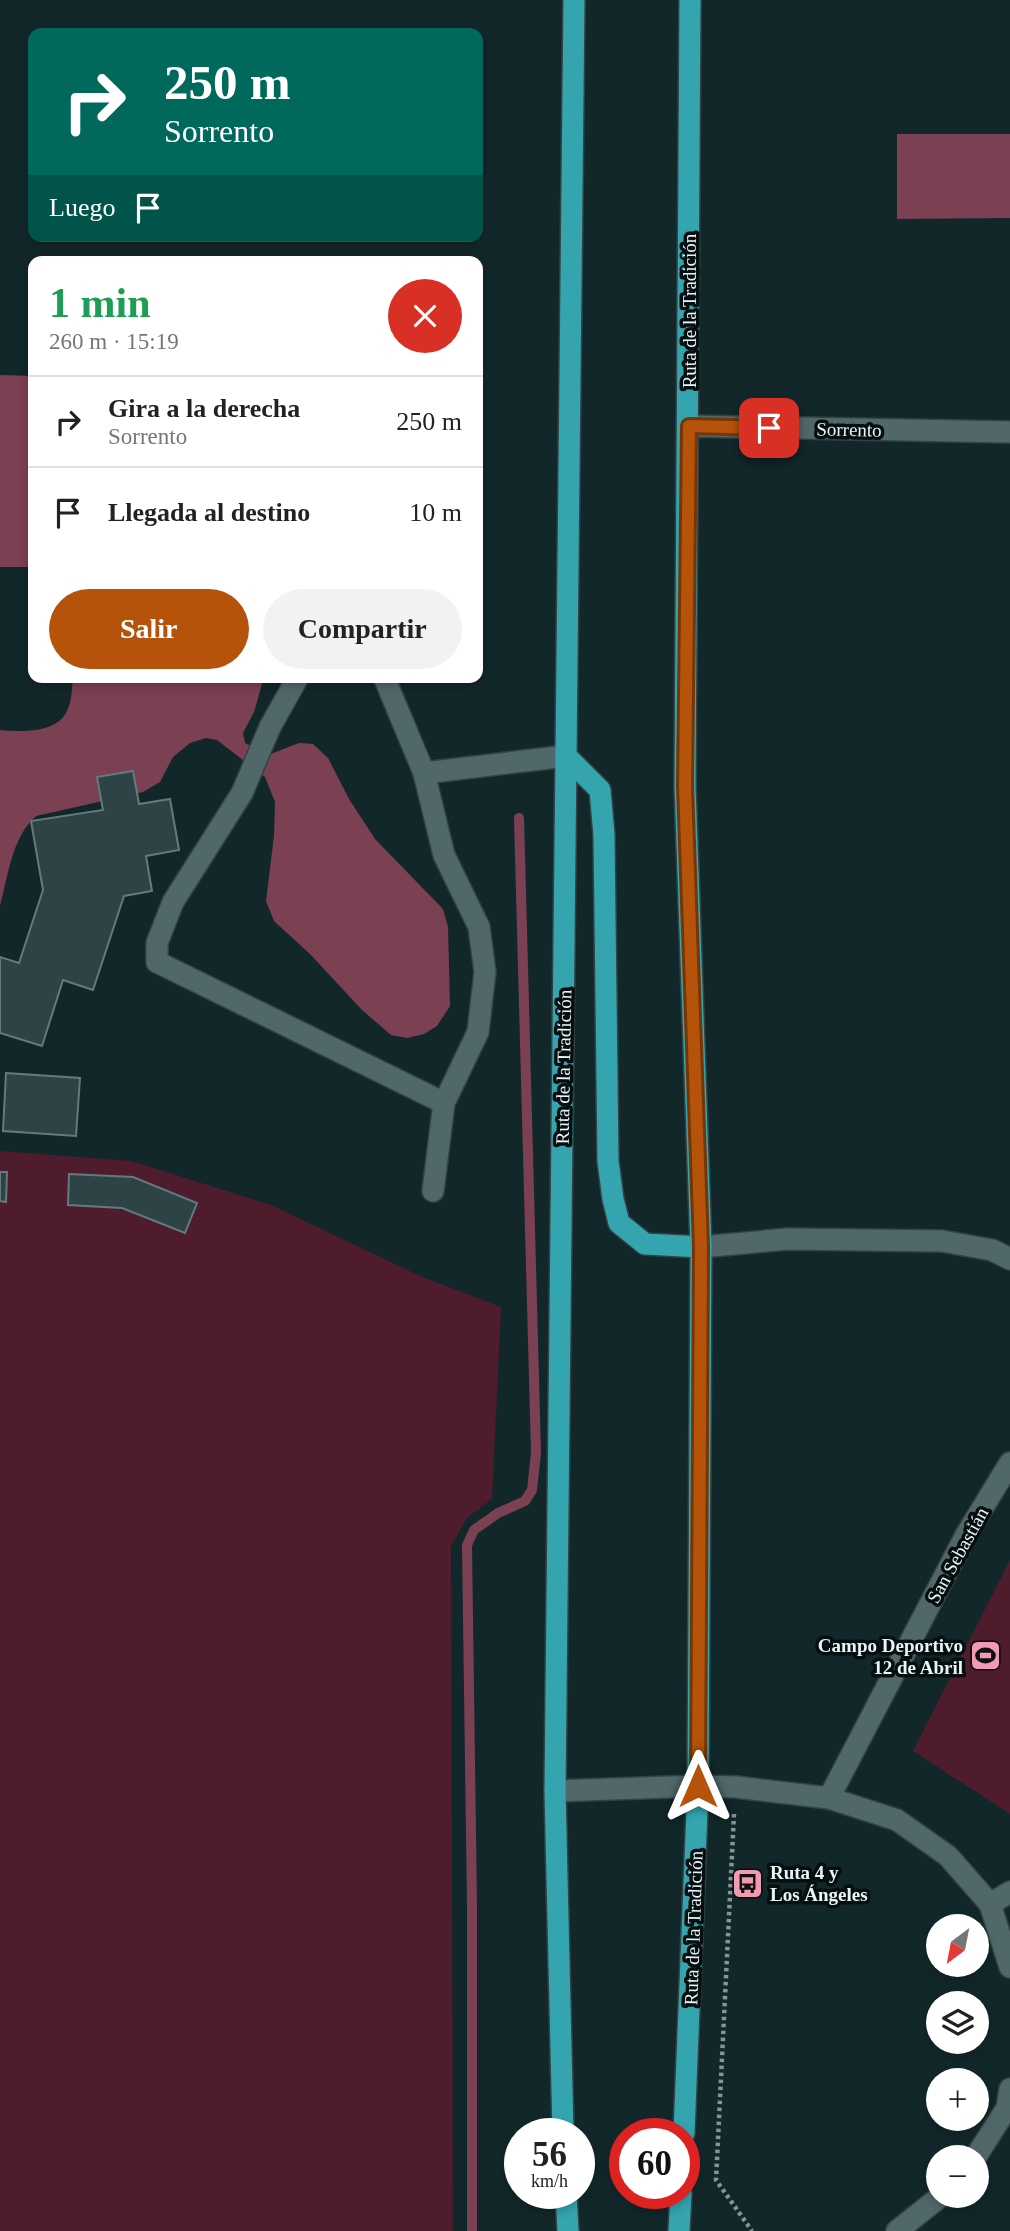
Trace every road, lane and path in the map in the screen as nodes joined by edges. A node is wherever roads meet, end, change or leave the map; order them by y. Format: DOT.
graph roads {
  1 [pos="574,0"];
  2 [pos="690,0"];
  3 [pos="689,426"];
  4 [pos="1010,432"];
  5 [pos="295,683"];
  6 [pos="386,683"];
  7 [pos="566,755"];
  8 [pos="424,773"];
  9 [pos="444,1103"];
  10 [pos="433,1191"];
  11 [pos="701,1247"];
  12 [pos="1010,1259"];
  13 [pos="1010,1463"];
  14 [pos="698,1786"];
  15 [pos="736,1787"];
  16 [pos="555,1791"];
  17 [pos="829,1798"];
  18 [pos="1010,1892"];
  19 [pos="990,1904"];
  20 [pos="1010,1967"];
  21 [pos="1009,2101"];
  22 [pos="563,2118"];
  23 [pos="685,2118"];
  24 [pos="983,2145"];
  25 [pos="926,2208"];
  26 [pos="567,2209"];
  27 [pos="680,2209"];
  28 [pos="568,2231"];
  29 [pos="679,2231"];
  30 [pos="752,2231"];
  31 [pos="897,2231"];
  1 -- 7 [label="main road, Ruta de la Tradición"];
  2 -- 3 [label="main road, Ruta de la Tradición"];
  3 -- 4 [label="street, Sorrento"];
  3 -- 11 [label="main road, Ruta de la Tradición"];
  5 -- 9 [label="street"];
  6 -- 8 [label="street"];
  7 -- 8 [label="street"];
  7 -- 11 [label="main road"];
  7 -- 16 [label="main road, Ruta de la Tradición"];
  8 -- 9 [label="street"];
  9 -- 10 [label="street"];
  11 -- 12 [label="street"];
  11 -- 14 [label="main road, Ruta de la Tradición"];
  13 -- 17 [label="street, San Sebastián"];
  14 -- 15 [label="street"];
  14 -- 16 [label="street"];
  14 -- 23 [label="main road, Ruta de la Tradición"];
  15 -- 17 [label="street"];
  15 -- 30 [label="path"];
  16 -- 22 [label="main road, Ruta de la Tradición"];
  17 -- 19 [label="street"];
  18 -- 19 [label="street"];
  19 -- 20 [label="street"];
  21 -- 24 [label="street"];
  25 -- 31 [label="street"];
  26 -- 28 [label="main road"];
  27 -- 29 [label="main road"];
}
